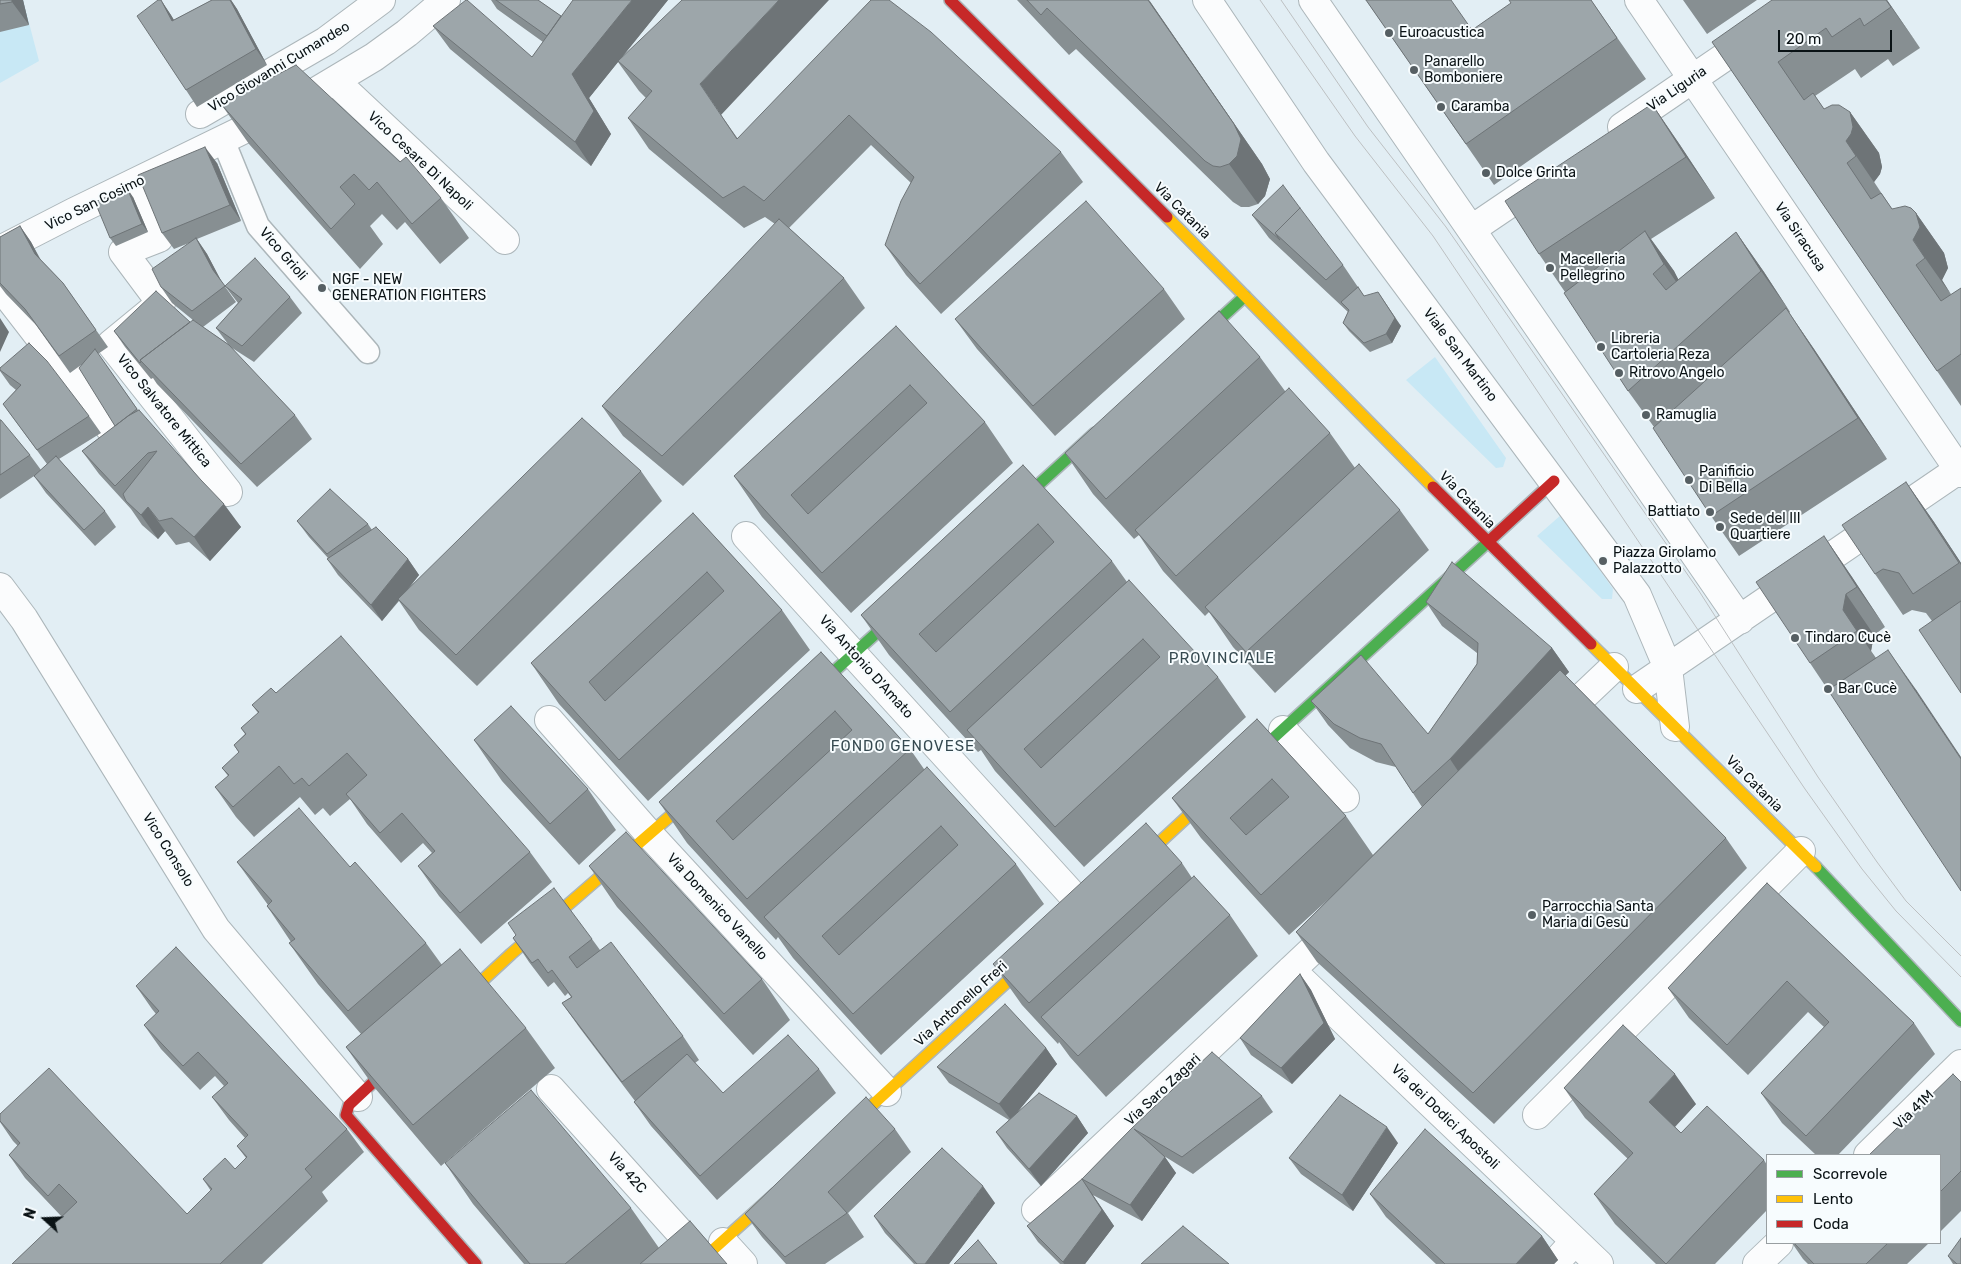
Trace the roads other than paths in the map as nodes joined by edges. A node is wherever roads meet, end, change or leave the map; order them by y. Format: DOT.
graph roads {
  1 [pos="380,0"];
  2 [pos="446,0"];
  3 [pos="950,0"];
  4 [pos="1207,0"];
  5 [pos="1313,0"];
  6 [pos="1639,0"];
  7 [pos="1808,0"];
  8 [pos="1693,79"];
  9 [pos="335,81"];
  10 [pos="200,114"];
  11 [pos="222,140"];
  12 [pos="1603,140"];
  13 [pos="1554,174"];
  14 [pos="136,182"];
  15 [pos="1472,229"];
  16 [pos="505,240"];
  17 [pos="0,250"];
  18 [pos="2,293"];
  19 [pos="1245,296"];
  20 [pos="1187,350"];
  21 [pos="368,352"];
  22 [pos="1107,422"];
  23 [pos="112,431"];
  24 [pos="1960,470"];
  25 [pos="1554,481"];
  26 [pos="228,492"];
  27 [pos="1006,515"];
  28 [pos="746,536"];
  29 [pos="1488,542"];
  30 [pos="0,587"];
  31 [pos="911,601"];
  32 [pos="1740,620"];
  33 [pos="854,654"];
  34 [pos="1614,667"];
  35 [pos="1668,668"];
  36 [pos="1637,689"];
  37 [pos="802,699"];
  38 [pos="549,720"];
  39 [pos="1675,727"];
  40 [pos="1283,730"];
  41 [pos="1542,734"];
  42 [pos="1240,769"];
  43 [pos="708,783"];
  44 [pos="1218,788"];
  45 [pos="1345,798"];
  46 [pos="650,835"];
  47 [pos="1801,851"];
  48 [pos="1127,872"];
  49 [pos="1086,910"];
  50 [pos="1356,910"];
  51 [pos="1042,950"];
  52 [pos="1291,970"];
  53 [pos="453,1008"];
  54 [pos="1961,1021"];
  55 [pos="409,1049"];
  56 [pos="1961,1064"];
  57 [pos="551,1089"];
  58 [pos="887,1092"];
  59 [pos="358,1097"];
  60 [pos="1537,1114"];
  61 [pos="837,1137"];
  62 [pos="1869,1154"];
  63 [pos="787,1183"];
  64 [pos="1036,1210"];
  65 [pos="1576,1241"];
  66 [pos="1778,1244"];
  67 [pos="708,1255"];
  68 [pos="476,1264"];
  69 [pos="743,1264"];
  70 [pos="1554,1264"];
  71 [pos="1599,1264"];
  72 [pos="1757,1264"];
  1 -- 10 [label="street, Vico Giovanni Cumandeo"];
  2 -- 9 [label="street, Vico San Cosimo"];
  3 -- 19 [label="street, Via Catania"];
  4 -- 25 [label="street, Viale San Martino"];
  5 -- 15 [label="street"];
  6 -- 8 [label="street, Via Siracusa"];
  7 -- 8 [label="street, Via Liguria"];
  8 -- 12 [label="street, Via Liguria"];
  8 -- 24 [label="street, Via Siracusa"];
  9 -- 11 [label="street, Vico San Cosimo"];
  9 -- 16 [label="street, Vico Cesare Di Napoli"];
  11 -- 14 [label="street, Vico San Cosimo"];
  11 -- 21 [label="lane, Vico Grioli"];
  13 -- 15 [label="street"];
  14 -- 17 [label="street, Vico San Cosimo"];
  14 -- 26 [label="street, Vico Salvatore Mittica"];
  15 -- 32 [label="street"];
  18 -- 23 [label="street"];
  19 -- 20 [label="street"];
  19 -- 29 [label="street, Via Catania"];
  22 -- 27 [label="street"];
  24 -- 32 [label="street"];
  25 -- 29 [label="street"];
  25 -- 35 [label="street, Viale San Martino"];
  28 -- 33 [label="street, Via Antonio D'Amato"];
  29 -- 34 [label="street, Via Catania"];
  29 -- 40 [label="street"];
  30 -- 59 [label="street, Vico Consolo"];
  31 -- 33 [label="street"];
  32 -- 35 [label="street"];
  33 -- 37 [label="street"];
  33 -- 49 [label="street, Via Antonio D'Amato"];
  34 -- 36 [label="street, Via Catania"];
  34 -- 41 [label="street"];
  35 -- 36 [label="street"];
  35 -- 39 [label="street, Viale San Martino"];
  36 -- 39 [label="street, Via Catania"];
  38 -- 46 [label="street, Via Domenico Vanello"];
  39 -- 47 [label="street, Via Catania"];
  40 -- 42 [label="street"];
  40 -- 45 [label="street"];
  43 -- 46 [label="street"];
  44 -- 48 [label="street"];
  46 -- 53 [label="street"];
  46 -- 58 [label="street, Via Domenico Vanello"];
  47 -- 54 [label="street, Via Catania"];
  47 -- 60 [label="street"];
  50 -- 52 [label="street, Via Saro Zagari"];
  51 -- 58 [label="street, Via Antonello Freri"];
  52 -- 64 [label="street, Via Saro Zagari"];
  52 -- 65 [label="street, Via dei Dodici Apostoli"];
  55 -- 59 [label="street"];
  56 -- 62 [label="street, Via 41M"];
  57 -- 67 [label="street, Via 42C"];
  58 -- 61 [label="street, Via Antonello Freri"];
  59 -- 68 [label="street"];
  63 -- 67 [label="street"];
  65 -- 70 [label="street"];
  65 -- 71 [label="street, Via dei Dodici Apostoli"];
  66 -- 72 [label="street"];
  67 -- 69 [label="street, Via 42C"];
}
